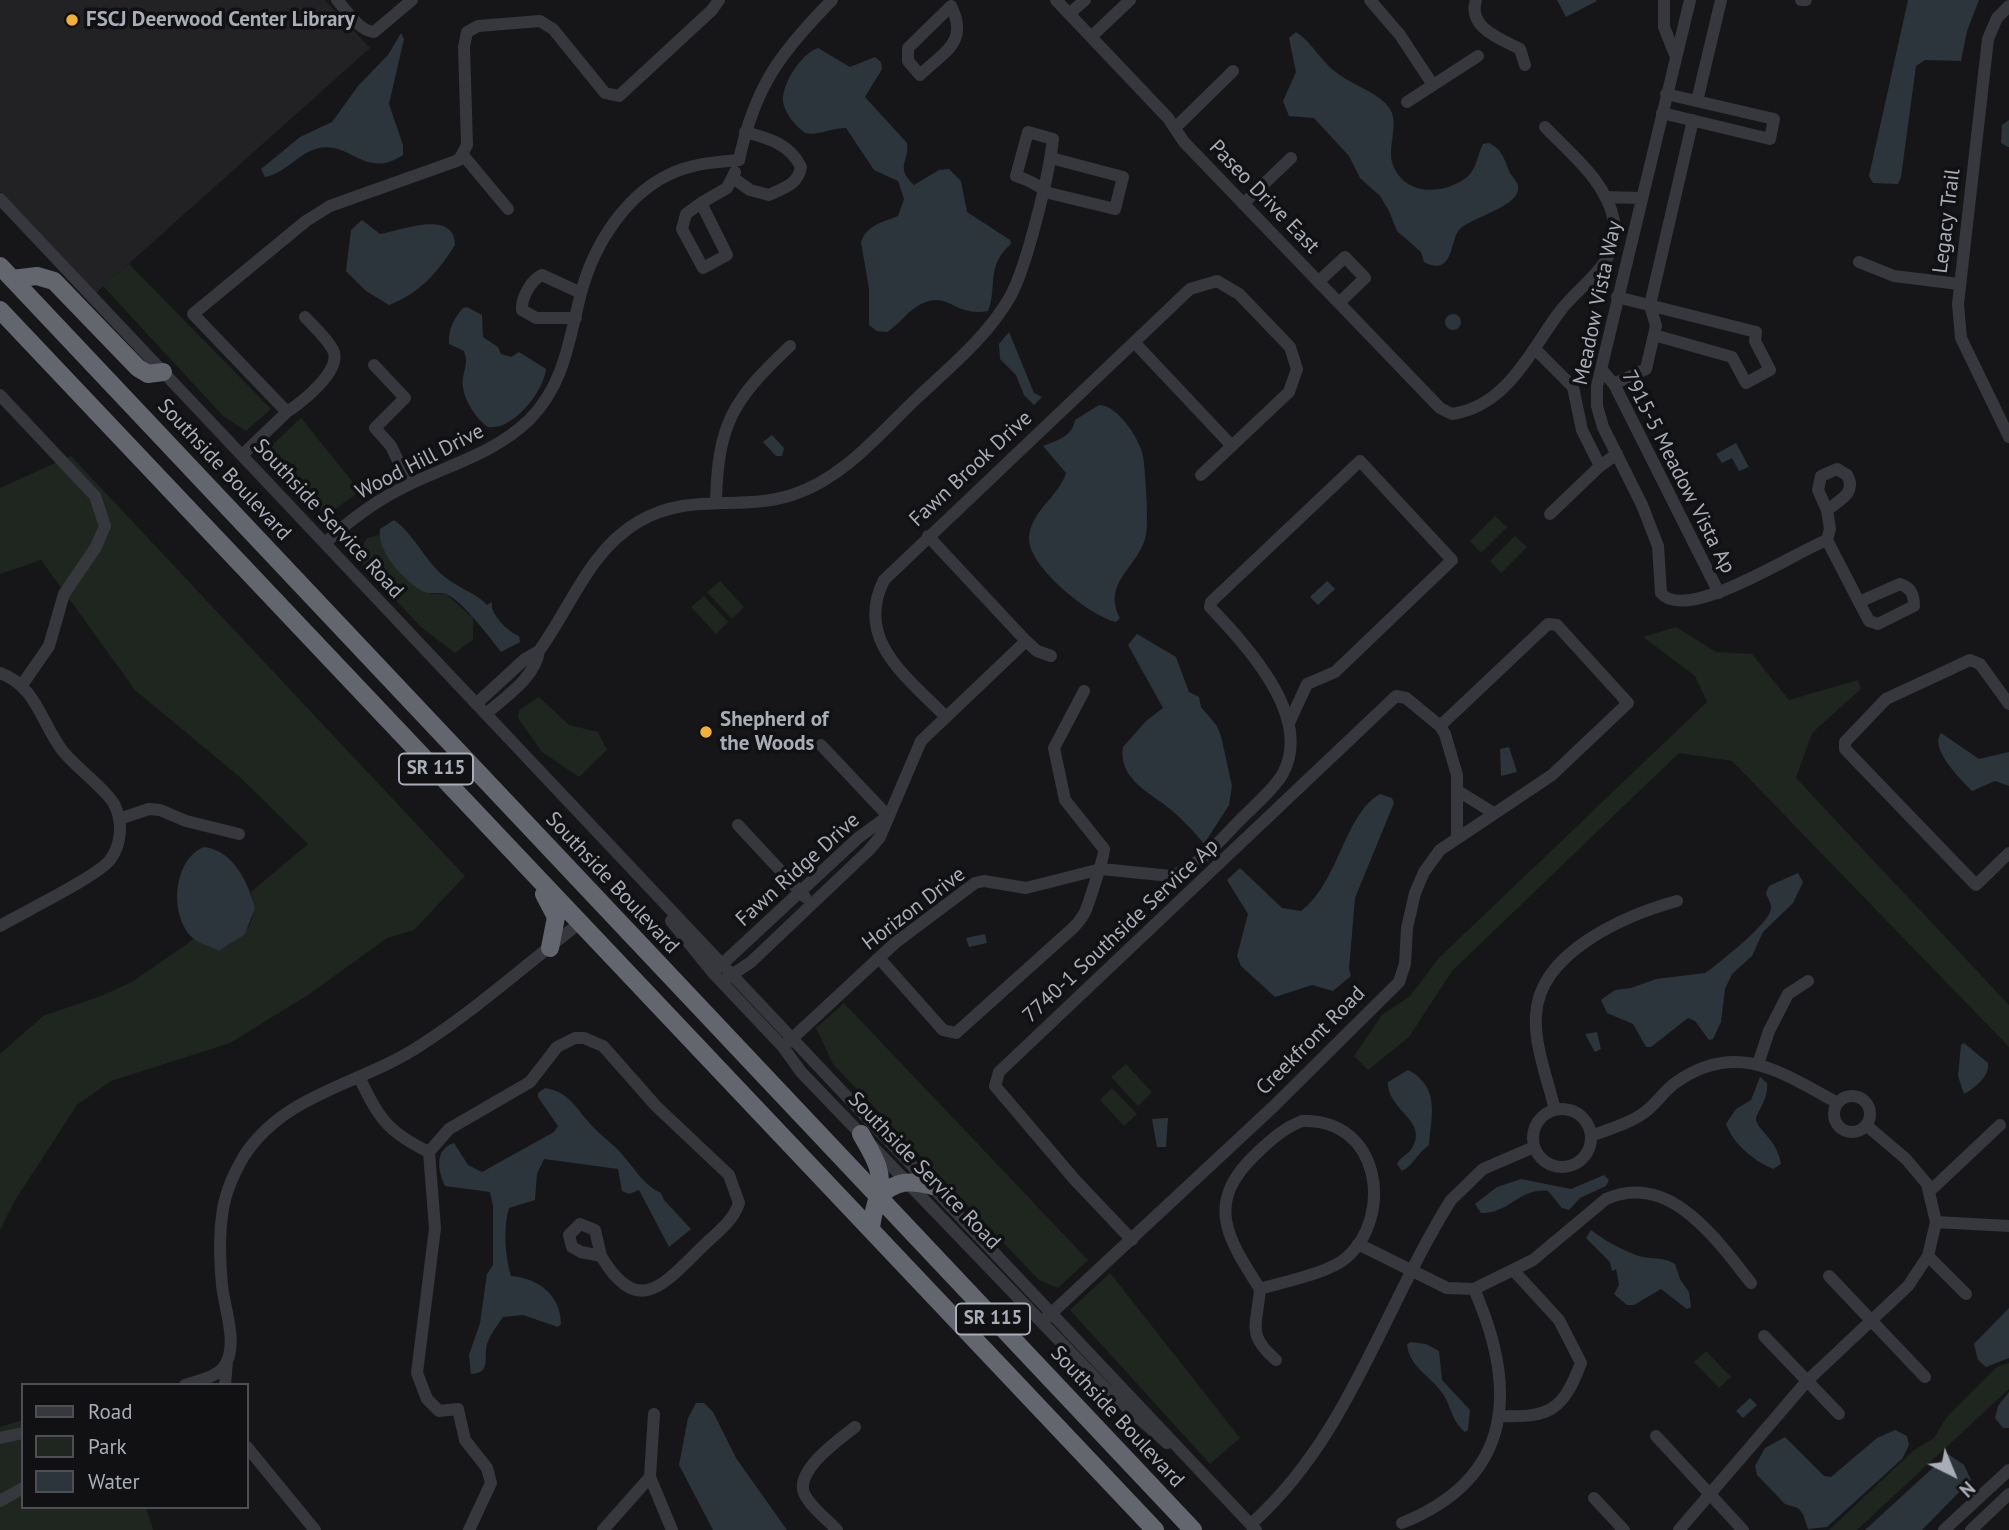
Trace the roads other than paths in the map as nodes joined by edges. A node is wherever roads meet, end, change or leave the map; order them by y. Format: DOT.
graph roads {
  1 [pos="337,0"];
  2 [pos="412,0"];
  3 [pos="719,0"];
  4 [pos="832,0"];
  5 [pos="1056,0"];
  6 [pos="1084,0"];
  7 [pos="1130,0"];
  8 [pos="1370,0"];
  9 [pos="1476,0"];
  10 [pos="1664,0"];
  11 [pos="1690,0"];
  12 [pos="1721,0"];
  13 [pos="950,3"];
  14 [pos="2009,6"];
  15 [pos="1069,14"];
  16 [pos="1091,37"];
  17 [pos="1478,56"];
  18 [pos="1676,57"];
  19 [pos="1525,65"];
  20 [pos="1233,71"];
  21 [pos="1433,85"];
  22 [pos="1667,94"];
  23 [pos="1697,101"];
  24 [pos="1407,102"];
  25 [pos="1662,113"];
  26 [pos="1693,120"];
  27 [pos="1545,127"];
  28 [pos="1175,128"];
  29 [pos="745,132"];
  30 [pos="463,155"];
  31 [pos="1051,158"];
  32 [pos="1291,158"];
  33 [pos="739,160"];
  34 [pos="733,178"];
  35 [pos="1042,188"];
  36 [pos="1605,197"];
  37 [pos="1641,198"];
  38 [pos="0,199"];
  39 [pos="701,203"];
  40 [pos="1243,204"];
  41 [pos="508,209"];
  42 [pos="1610,254"];
  43 [pos="1626,260"];
  44 [pos="1859,262"];
  45 [pos="6,272"];
  46 [pos="1318,282"];
  47 [pos="1959,284"];
  48 [pos="581,293"];
  49 [pos="1617,297"];
  50 [pos="1339,303"];
  51 [pos="1650,305"];
  52 [pos="0,310"];
  53 [pos="305,317"];
  54 [pos="576,318"];
  55 [pos="1654,335"];
  56 [pos="1134,342"];
  57 [pos="790,346"];
  58 [pos="1536,349"];
  59 [pos="374,365"];
  60 [pos="1601,369"];
  61 [pos="163,372"];
  62 [pos="1614,384"];
  63 [pos="0,395"];
  64 [pos="287,412"];
  65 [pos="2009,436"];
  66 [pos="1231,446"];
  67 [pos="1616,454"];
  68 [pos="242,455"];
  69 [pos="1600,466"];
  70 [pos="1201,475"];
  71 [pos="409,484"];
  72 [pos="716,501"];
  73 [pos="1827,510"];
  74 [pos="1550,514"];
  75 [pos="928,536"];
  76 [pos="1827,540"];
  77 [pos="325,543"];
  78 [pos="1719,593"];
  79 [pos="1859,602"];
  80 [pos="1026,640"];
  81 [pos="539,651"];
  82 [pos="1051,656"];
  83 [pos="0,673"];
  84 [pos="22,685"];
  85 [pos="1084,691"];
  86 [pos="476,704"];
  87 [pos="2009,704"];
  88 [pos="486,714"];
  89 [pos="945,716"];
  90 [pos="1289,723"];
  91 [pos="1440,726"];
  92 [pos="821,746"];
  93 [pos="1458,791"];
  94 [pos="1492,813"];
  95 [pos="888,816"];
  96 [pos="120,819"];
  97 [pos="738,825"];
  98 [pos="239,834"];
  99 [pos="1457,836"];
  100 [pos="2009,853"];
  101 [pos="628,866"];
  102 [pos="529,867"];
  103 [pos="1101,869"];
  104 [pos="800,892"];
  105 [pos="1678,901"];
  106 [pos="813,905"];
  107 [pos="581,922"];
  108 [pos="0,926"];
  109 [pos="637,942"];
  110 [pos="550,948"];
  111 [pos="879,958"];
  112 [pos="728,969"];
  113 [pos="713,973"];
  114 [pos="1808,981"];
  115 [pos="722,983"];
  116 [pos="794,1037"];
  117 [pos="783,1047"];
  118 [pos="1758,1064"];
  119 [pos="359,1077"];
  120 [pos="1838,1103"];
  121 [pos="1555,1110"];
  122 [pos="1866,1125"];
  123 [pos="2000,1125"];
  124 [pos="861,1135"];
  125 [pos="1591,1136"];
  126 [pos="1534,1147"];
  127 [pos="429,1152"];
  128 [pos="908,1180"];
  129 [pos="933,1186"];
  130 [pos="1930,1191"];
  131 [pos="878,1197"];
  132 [pos="1936,1222"];
  133 [pos="2009,1226"];
  134 [pos="871,1228"];
  135 [pos="1132,1240"];
  136 [pos="1358,1244"];
  137 [pos="601,1256"];
  138 [pos="1928,1256"];
  139 [pos="1413,1270"];
  140 [pos="1514,1270"];
  141 [pos="1829,1276"];
  142 [pos="1751,1283"];
  143 [pos="1260,1289"];
  144 [pos="1475,1289"];
  145 [pos="1966,1294"];
  146 [pos="1053,1312"];
  147 [pos="1870,1320"];
  148 [pos="1042,1322"];
  149 [pos="1764,1336"];
  150 [pos="1276,1360"];
  151 [pos="227,1361"];
  152 [pos="1925,1377"];
  153 [pos="1807,1381"];
  154 [pos="191,1383"];
  155 [pos="225,1383"];
  156 [pos="654,1413"];
  157 [pos="1839,1414"];
  158 [pos="1500,1416"];
  159 [pos="855,1427"];
  160 [pos="21,1433"];
  161 [pos="1656,1436"];
  162 [pos="0,1438"];
  163 [pos="248,1448"];
  164 [pos="2009,1470"];
  165 [pos="650,1476"];
  166 [pos="1213,1484"];
  167 [pos="21,1490"];
  168 [pos="1988,1490"];
  169 [pos="1710,1494"];
  170 [pos="1594,1498"];
  171 [pos="0,1501"];
  172 [pos="2006,1503"];
  173 [pos="1402,1523"];
  174 [pos="1254,1527"];
  175 [pos="315,1530"];
  176 [pos="469,1530"];
  177 [pos="603,1530"];
  178 [pos="673,1530"];
  179 [pos="837,1530"];
  180 [pos="1155,1530"];
  181 [pos="1193,1530"];
  182 [pos="1624,1530"];
  183 [pos="1679,1530"];
  184 [pos="1743,1530"];
  185 [pos="1944,1530"];
  186 [pos="1971,1530"];
  1 -- 2 [label="street"];
  3 -- 30 [label="street"];
  4 -- 29 [label="street"];
  5 -- 15 [label="street, Paseo Drive East"];
  6 -- 15 [label="street"];
  7 -- 16 [label="street"];
  8 -- 21 [label="street"];
  9 -- 19 [label="street"];
  10 -- 18 [label="street"];
  11 -- 18 [label="street, Meadow Vista Way"];
  12 -- 23 [label="street"];
  13 -- 13 [label="street"];
  14 -- 47 [label="street, Legacy Trail"];
  15 -- 16 [label="street, Paseo Drive East"];
  16 -- 28 [label="street, Paseo Drive East"];
  17 -- 21 [label="street"];
  18 -- 22 [label="street, Meadow Vista Way"];
  20 -- 28 [label="street"];
  21 -- 24 [label="street"];
  22 -- 23 [label="street"];
  22 -- 25 [label="street, Meadow Vista Way"];
  23 -- 26 [label="street"];
  25 -- 26 [label="street"];
  25 -- 37 [label="street, Meadow Vista Way"];
  26 -- 51 [label="street"];
  27 -- 36 [label="street"];
  28 -- 40 [label="street, Paseo Drive East"];
  29 -- 33 [label="street"];
  29 -- 34 [label="street"];
  30 -- 41 [label="street"];
  30 -- 64 [label="street"];
  31 -- 35 [label="street"];
  31 -- 35 [label="street"];
  31 -- 35 [label="street"];
  32 -- 40 [label="street"];
  33 -- 34 [label="street"];
  33 -- 48 [label="street, Wood Hill Drive"];
  34 -- 39 [label="street"];
  35 -- 72 [label="street"];
  36 -- 37 [label="street"];
  36 -- 42 [label="street"];
  37 -- 43 [label="street, Meadow Vista Way"];
  38 -- 61 [label="street, Southside Service Road"];
  39 -- 39 [label="street"];
  40 -- 46 [label="street, Paseo Drive East"];
  42 -- 43 [label="street"];
  42 -- 58 [label="street"];
  43 -- 49 [label="street, Meadow Vista Way"];
  44 -- 47 [label="street"];
  45 -- 61 [label="highway"];
  45 -- 109 [label="highway, Southside Boulevard / SR 115"];
  46 -- 50 [label="street, Paseo Drive East"];
  46 -- 50 [label="street"];
  47 -- 65 [label="street, Legacy Trail"];
  48 -- 54 [label="street, Wood Hill Drive"];
  48 -- 54 [label="street"];
  49 -- 51 [label="street"];
  49 -- 60 [label="street, Meadow Vista Way"];
  50 -- 58 [label="street, Paseo Drive East"];
  51 -- 55 [label="street"];
  51 -- 55 [label="street"];
  52 -- 102 [label="highway, SR 115"];
  53 -- 64 [label="street"];
  54 -- 71 [label="street, Wood Hill Drive"];
  55 -- 62 [label="street"];
  56 -- 66 [label="street"];
  56 -- 66 [label="street, Fawn Brook Drive"];
  56 -- 75 [label="street, Fawn Brook Drive"];
  57 -- 72 [label="street"];
  58 -- 69 [label="street"];
  59 -- 71 [label="street"];
  60 -- 62 [label="street, 7915-5 Meadow Vista Ap"];
  60 -- 67 [label="street, Meadow Vista Way"];
  61 -- 68 [label="street, Southside Service Road"];
  62 -- 78 [label="street, 7915-5 Meadow Vista Ap"];
  63 -- 84 [label="street"];
  64 -- 68 [label="street"];
  66 -- 70 [label="street"];
  67 -- 69 [label="street"];
  67 -- 78 [label="street, Meadow Vista Way"];
  68 -- 77 [label="street, Southside Service Road"];
  69 -- 74 [label="street"];
  71 -- 77 [label="street, Wood Hill Drive"];
  72 -- 81 [label="street"];
  73 -- 76 [label="street"];
  75 -- 80 [label="street"];
  75 -- 89 [label="street, Fawn Brook Drive"];
  76 -- 78 [label="street, Meadow Vista Way"];
  76 -- 79 [label="street"];
  77 -- 86 [label="street, Southside Service Road"];
  80 -- 82 [label="street"];
  80 -- 89 [label="street"];
  81 -- 86 [label="street"];
  81 -- 88 [label="street"];
  83 -- 84 [label="street"];
  84 -- 96 [label="street"];
  85 -- 103 [label="street"];
  86 -- 88 [label="street, Southside Service Road"];
  87 -- 100 [label="street"];
  88 -- 101 [label="street, Southside Service Road"];
  89 -- 95 [label="street"];
  90 -- 90 [label="street"];
  90 -- 103 [label="street, Horizon Drive"];
  91 -- 93 [label="street, 7740-1 Southside Service Ap"];
  91 -- 94 [label="street, Creekfront Road"];
  91 -- 135 [label="street, 7740-1 Southside Service Ap"];
  92 -- 95 [label="street"];
  93 -- 94 [label="street"];
  93 -- 99 [label="street, 7740-1 Southside Service Ap"];
  94 -- 99 [label="street, Creekfront Road"];
  95 -- 104 [label="street, Fawn Ridge Drive"];
  95 -- 106 [label="street, Fawn Ridge Drive"];
  96 -- 98 [label="street"];
  96 -- 108 [label="street"];
  97 -- 104 [label="street"];
  99 -- 135 [label="street, Creekfront Road"];
  101 -- 112 [label="street, Southside Service Road"];
  101 -- 113 [label="street, Southside Service Road"];
  102 -- 107 [label="highway, SR 115"];
  102 -- 110 [label="highway"];
  103 -- 111 [label="street, Horizon Drive"];
  103 -- 111 [label="street"];
  104 -- 106 [label="street"];
  104 -- 112 [label="street, Fawn Ridge Drive"];
  105 -- 121 [label="street"];
  106 -- 112 [label="street, Fawn Ridge Drive"];
  107 -- 109 [label="highway"];
  107 -- 110 [label="street"];
  107 -- 134 [label="highway, SR 115"];
  109 -- 131 [label="highway, Southside Boulevard / SR 115"];
  110 -- 119 [label="street"];
  111 -- 116 [label="street, Horizon Drive"];
  112 -- 113 [label="street, Fawn Ridge Drive"];
  112 -- 115 [label="street, Fawn Ridge Drive"];
  112 -- 116 [label="street, Southside Service Road"];
  113 -- 115 [label="street, Southside Service Road"];
  114 -- 118 [label="street"];
  115 -- 117 [label="street, Southside Service Road"];
  116 -- 117 [label="street, Horizon Drive"];
  116 -- 129 [label="street, Southside Service Road"];
  117 -- 124 [label="street, Southside Service Road"];
  118 -- 120 [label="street"];
  118 -- 125 [label="street"];
  119 -- 127 [label="street"];
  119 -- 151 [label="street"];
  120 -- 122 [label="street"];
  120 -- 122 [label="street"];
  121 -- 125 [label="street"];
  121 -- 126 [label="street"];
  122 -- 130 [label="street"];
  123 -- 130 [label="street"];
  124 -- 128 [label="street, Southside Service Road"];
  124 -- 131 [label="highway"];
  125 -- 126 [label="street"];
  126 -- 139 [label="street"];
  127 -- 137 [label="street"];
  127 -- 176 [label="street"];
  128 -- 129 [label="highway"];
  128 -- 131 [label="highway"];
  128 -- 148 [label="street, Southside Service Road"];
  129 -- 146 [label="street, Southside Service Road"];
  130 -- 132 [label="street"];
  131 -- 134 [label="highway"];
  131 -- 181 [label="highway, Southside Boulevard / SR 115"];
  132 -- 133 [label="street"];
  132 -- 138 [label="street"];
  134 -- 180 [label="highway, SR 115"];
  135 -- 146 [label="street"];
  136 -- 139 [label="street"];
  136 -- 143 [label="street"];
  136 -- 143 [label="street"];
  138 -- 145 [label="street"];
  138 -- 147 [label="street"];
  139 -- 144 [label="street"];
  139 -- 174 [label="street"];
  140 -- 142 [label="street"];
  140 -- 144 [label="street"];
  140 -- 158 [label="street"];
  141 -- 147 [label="street"];
  143 -- 150 [label="street"];
  144 -- 158 [label="street"];
  146 -- 148 [label="street"];
  146 -- 166 [label="street, Southside Service Road"];
  147 -- 152 [label="street"];
  147 -- 153 [label="street"];
  148 -- 166 [label="street, Southside Service Road"];
  149 -- 153 [label="street"];
  151 -- 154 [label="street"];
  151 -- 155 [label="street"];
  153 -- 157 [label="street"];
  153 -- 169 [label="street"];
  156 -- 165 [label="street"];
  158 -- 173 [label="street"];
  159 -- 179 [label="street"];
  160 -- 162 [label="street"];
  161 -- 169 [label="street"];
  163 -- 175 [label="street"];
  164 -- 168 [label="street"];
  165 -- 177 [label="street"];
  165 -- 178 [label="street"];
  166 -- 174 [label="street, Southside Service Road"];
  167 -- 171 [label="street"];
  168 -- 172 [label="street"];
  168 -- 185 [label="street"];
  169 -- 183 [label="street"];
  169 -- 184 [label="street"];
  170 -- 182 [label="street"];
  172 -- 186 [label="street"];
}
